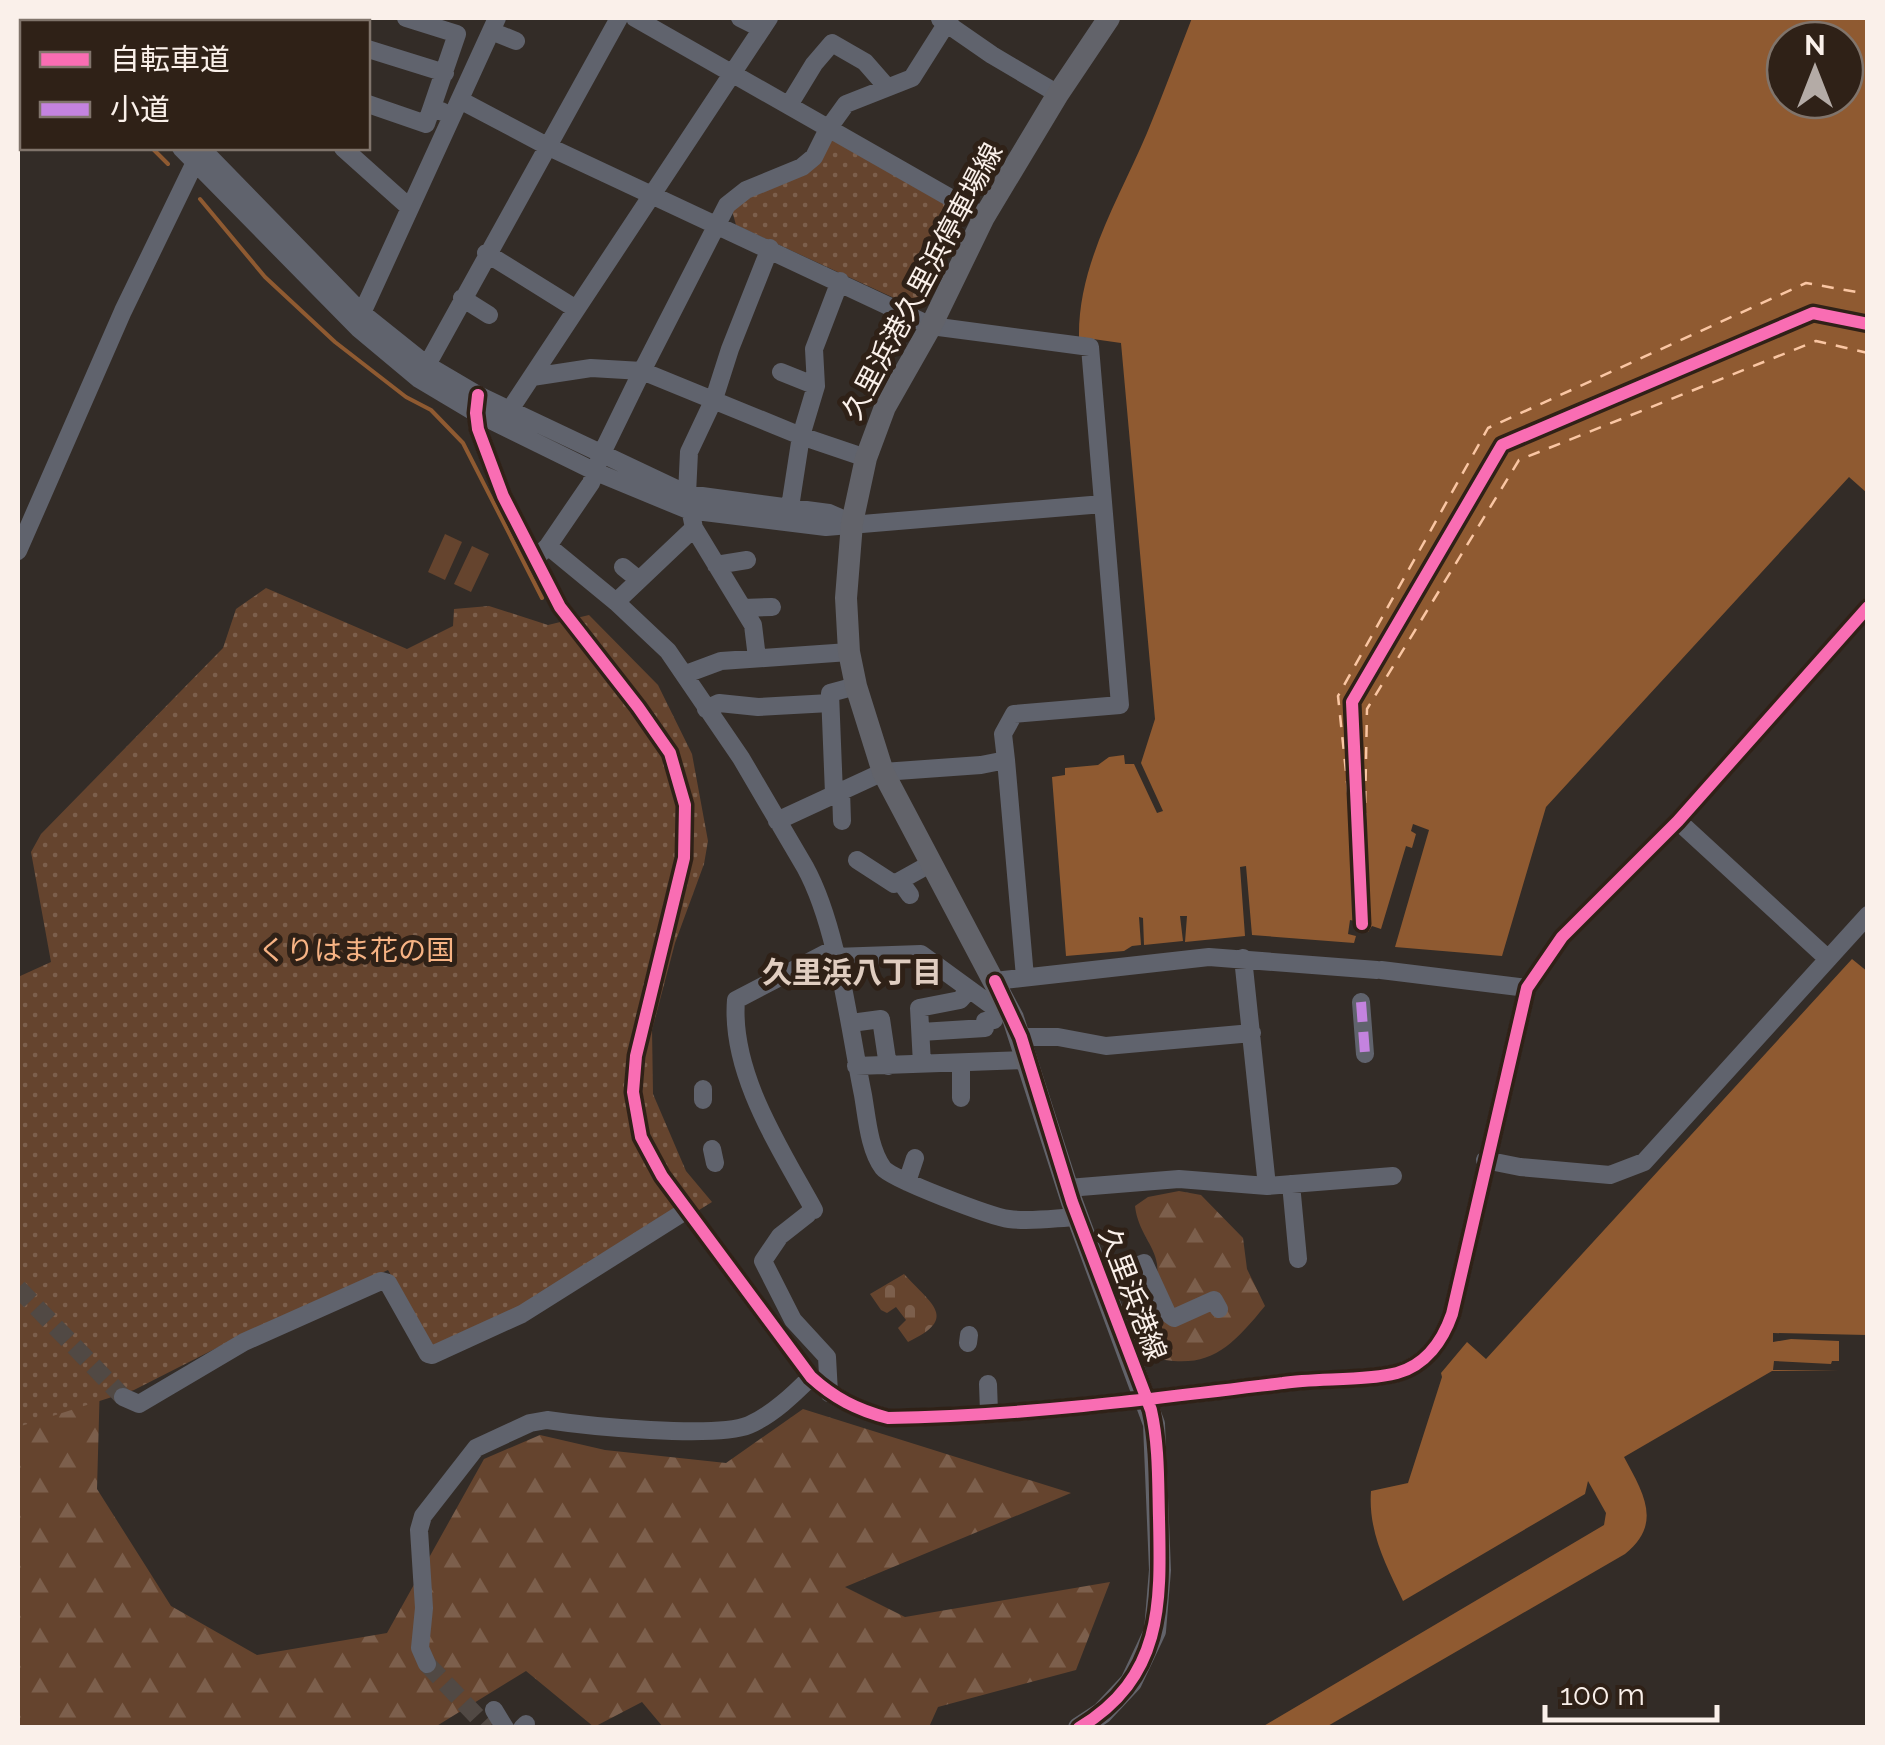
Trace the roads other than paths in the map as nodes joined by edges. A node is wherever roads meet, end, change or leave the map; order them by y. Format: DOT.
graph roads {
  1 [pos="406,18"];
  2 [pos="619,18"];
  3 [pos="634,18"];
  4 [pos="740,18"];
  5 [pos="1109,18"];
  6 [pos="945,19"];
  7 [pos="494,24"];
  8 [pos="766,24"];
  9 [pos="516,41"];
  10 [pos="370,50"];
  11 [pos="444,73"];
  12 [pos="730,73"];
  13 [pos="886,86"];
  14 [pos="1058,94"];
  15 [pos="370,105"];
  16 [pos="789,105"];
  17 [pos="432,107"];
  18 [pos="456,108"];
  19 [pos="828,128"];
  20 [pos="547,146"];
  21 [pos="345,150"];
  22 [pos="194,151"];
  23 [pos="652,193"];
  24 [pos="410,208"];
  25 [pos="984,217"];
  26 [pos="716,224"];
  27 [pos="770,248"];
  28 [pos="486,253"];
  29 [pos="840,281"];
  30 [pos="462,298"];
  31 [pos="576,309"];
  32 [pos="362,313"];
  33 [pos="489,315"];
  34 [pos="931,326"];
  35 [pos="427,365"];
  36 [pos="642,371"];
  37 [pos="781,372"];
  38 [pos="532,377"];
  39 [pos="816,386"];
  40 [pos="714,400"];
  41 [pos="477,404"];
  42 [pos="509,411"];
  43 [pos="801,436"];
  44 [pos="866,458"];
  45 [pos="598,464"];
  46 [pos="1104,504"];
  47 [pos="790,507"];
  48 [pos="690,511"];
  49 [pos="852,523"];
  50 [pos="18,552"];
  51 [pos="542,552"];
  52 [pos="747,560"];
  53 [pos="716,564"];
  54 [pos="623,567"];
  55 [pos="639,580"];
  56 [pos="616,602"];
  57 [pos="772,607"];
  58 [pos="1868,607"];
  59 [pos="743,608"];
  60 [pos="849,652"];
  61 [pos="757,658"];
  62 [pos="686,674"];
  63 [pos="856,686"];
  64 [pos="830,703"];
  65 [pos="706,709"];
  66 [pos="1006,760"];
  67 [pos="883,772"];
  68 [pos="838,792"];
  69 [pos="842,820"];
  70 [pos="1678,820"];
  71 [pos="777,821"];
  72 [pos="857,860"];
  73 [pos="930,864"];
  74 [pos="894,884"];
  75 [pos="910,895"];
  76 [pos="1868,914"];
  77 [pos="833,953"];
  78 [pos="1244,958"];
  79 [pos="1827,958"];
  80 [pos="1025,978"];
  81 [pos="1527,988"];
  82 [pos="999,989"];
  83 [pos="968,991"];
  84 [pos="1361,1002"];
  85 [pos="994,1020"];
  86 [pos="850,1023"];
  87 [pos="921,1032"];
  88 [pos="1252,1033"];
  89 [pos="1021,1036"];
  90 [pos="1366,1054"];
  91 [pos="1028,1060"];
  92 [pos="960,1063"];
  93 [pos="922,1064"];
  94 [pos="856,1066"];
  95 [pos="888,1066"];
  96 [pos="961,1098"];
  97 [pos="915,1158"];
  98 [pos="1485,1160"];
  99 [pos="1393,1176"];
  100 [pos="907,1182"];
  101 [pos="1291,1184"];
  102 [pos="1267,1186"];
  103 [pos="1068,1188"];
  104 [pos="688,1210"];
  105 [pos="1078,1217"];
  106 [pos="1298,1260"];
  107 [pos="1102,1281"];
  108 [pos="1219,1309"];
  109 [pos="810,1377"];
  110 [pos="988,1384"];
  111 [pos="829,1393"];
  112 [pos="123,1396"];
  113 [pos="1147,1400"];
  114 [pos="989,1412"];
  115 [pos="428,1664"];
  116 [pos="494,1710"];
  117 [pos="504,1728"];
  118 [pos="1079,1728"];
  1 -- 11 [label="street"];
  2 -- 20 [label="street"];
  3 -- 12 [label="street"];
  4 -- 8 [label="street"];
  5 -- 14 [label="main road, 久里浜港久里浜停車場線"];
  6 -- 13 [label="street"];
  6 -- 14 [label="street"];
  7 -- 9 [label="street"];
  7 -- 18 [label="street"];
  8 -- 12 [label="street"];
  10 -- 11 [label="street"];
  11 -- 17 [label="street"];
  12 -- 16 [label="street"];
  12 -- 23 [label="street"];
  13 -- 16 [label="street"];
  13 -- 19 [label="street"];
  14 -- 25 [label="main road, 久里浜港久里浜停車場線"];
  15 -- 17 [label="street"];
  16 -- 19 [label="street"];
  17 -- 18 [label="street"];
  18 -- 20 [label="street"];
  18 -- 24 [label="street"];
  19 -- 25 [label="street"];
  19 -- 26 [label="street"];
  20 -- 23 [label="street"];
  20 -- 28 [label="street"];
  21 -- 24 [label="street"];
  22 -- 32 [label="street"];
  22 -- 41 [label="street"];
  22 -- 50 [label="street"];
  23 -- 26 [label="street"];
  23 -- 31 [label="street"];
  24 -- 32 [label="street"];
  25 -- 34 [label="main road, 久里浜港久里浜停車場線"];
  26 -- 27 [label="street"];
  26 -- 36 [label="street"];
  27 -- 29 [label="street"];
  27 -- 40 [label="street"];
  28 -- 30 [label="street"];
  28 -- 31 [label="street"];
  29 -- 34 [label="street"];
  29 -- 39 [label="street"];
  30 -- 33 [label="street"];
  30 -- 35 [label="street"];
  31 -- 38 [label="street"];
  32 -- 35 [label="street"];
  34 -- 44 [label="main road, 久里浜港久里浜停車場線"];
  34 -- 46 [label="street"];
  35 -- 41 [label="street"];
  36 -- 38 [label="street"];
  36 -- 40 [label="street"];
  36 -- 45 [label="street"];
  37 -- 39 [label="street"];
  38 -- 42 [label="street"];
  39 -- 43 [label="street"];
  40 -- 43 [label="street"];
  40 -- 48 [label="street"];
  41 -- 42 [label="street"];
  41 -- 45 [label="street"];
  41 -- 51 [label="street"];
  42 -- 45 [label="street"];
  43 -- 44 [label="street"];
  43 -- 47 [label="street"];
  44 -- 49 [label="main road, 久里浜港久里浜停車場線"];
  45 -- 48 [label="street"];
  45 -- 51 [label="street"];
  46 -- 49 [label="street"];
  46 -- 66 [label="street"];
  47 -- 48 [label="street"];
  47 -- 49 [label="street"];
  48 -- 49 [label="street"];
  48 -- 53 [label="street"];
  48 -- 55 [label="street"];
  49 -- 60 [label="main road, 久里浜港久里浜停車場線"];
  51 -- 56 [label="street"];
  51 -- 104 [label="street"];
  52 -- 53 [label="street"];
  53 -- 59 [label="street"];
  54 -- 55 [label="street"];
  55 -- 56 [label="street"];
  56 -- 62 [label="street"];
  57 -- 59 [label="street"];
  58 -- 70 [label="street"];
  59 -- 61 [label="street"];
  60 -- 61 [label="street"];
  60 -- 63 [label="main road, 久里浜港久里浜停車場線"];
  61 -- 62 [label="street"];
  62 -- 65 [label="street"];
  63 -- 64 [label="street"];
  63 -- 67 [label="main road, 久里浜港久里浜停車場線"];
  64 -- 65 [label="street"];
  64 -- 68 [label="street"];
  65 -- 71 [label="street"];
  66 -- 67 [label="street"];
  66 -- 80 [label="street"];
  67 -- 68 [label="street"];
  67 -- 73 [label="main road, 久里浜港久里浜停車場線"];
  68 -- 69 [label="street"];
  68 -- 71 [label="street"];
  70 -- 79 [label="street"];
  70 -- 81 [label="street"];
  71 -- 77 [label="street"];
  72 -- 74 [label="street"];
  73 -- 74 [label="street"];
  73 -- 82 [label="main road, 久里浜港久里浜停車場線"];
  74 -- 75 [label="street"];
  76 -- 79 [label="street"];
  77 -- 83 [label="street"];
  77 -- 86 [label="street"];
  77 -- 111 [label="street"];
  78 -- 80 [label="street"];
  78 -- 81 [label="street"];
  78 -- 88 [label="street"];
  79 -- 98 [label="street"];
  80 -- 82 [label="street"];
  81 -- 98 [label="street"];
  82 -- 83 [label="street"];
  82 -- 89 [label="main road, 久里浜港線"];
  83 -- 87 [label="street"];
  84 -- 90 [label="street"];
  85 -- 87 [label="street"];
  86 -- 94 [label="street"];
  86 -- 95 [label="street"];
  87 -- 93 [label="street"];
  88 -- 89 [label="street"];
  88 -- 102 [label="street"];
  89 -- 91 [label="main road, 久里浜港線"];
  91 -- 92 [label="street"];
  91 -- 103 [label="main road, 久里浜港線"];
  92 -- 93 [label="street"];
  92 -- 96 [label="street"];
  93 -- 95 [label="street"];
  94 -- 95 [label="street"];
  94 -- 100 [label="street"];
  97 -- 100 [label="street"];
  98 -- 113 [label="street"];
  99 -- 101 [label="street"];
  100 -- 105 [label="street"];
  101 -- 102 [label="street"];
  101 -- 106 [label="street"];
  102 -- 103 [label="street"];
  103 -- 105 [label="main road, 久里浜港線"];
  104 -- 109 [label="street"];
  104 -- 112 [label="street"];
  105 -- 107 [label="main road, 久里浜港線"];
  107 -- 108 [label="street"];
  107 -- 113 [label="main road, 久里浜港線"];
  109 -- 111 [label="street"];
  109 -- 115 [label="street"];
  110 -- 114 [label="street"];
  111 -- 114 [label="street"];
  113 -- 114 [label="street"];
  113 -- 118 [label="main road, 久里浜港線"];
  116 -- 117 [label="street"];
}
